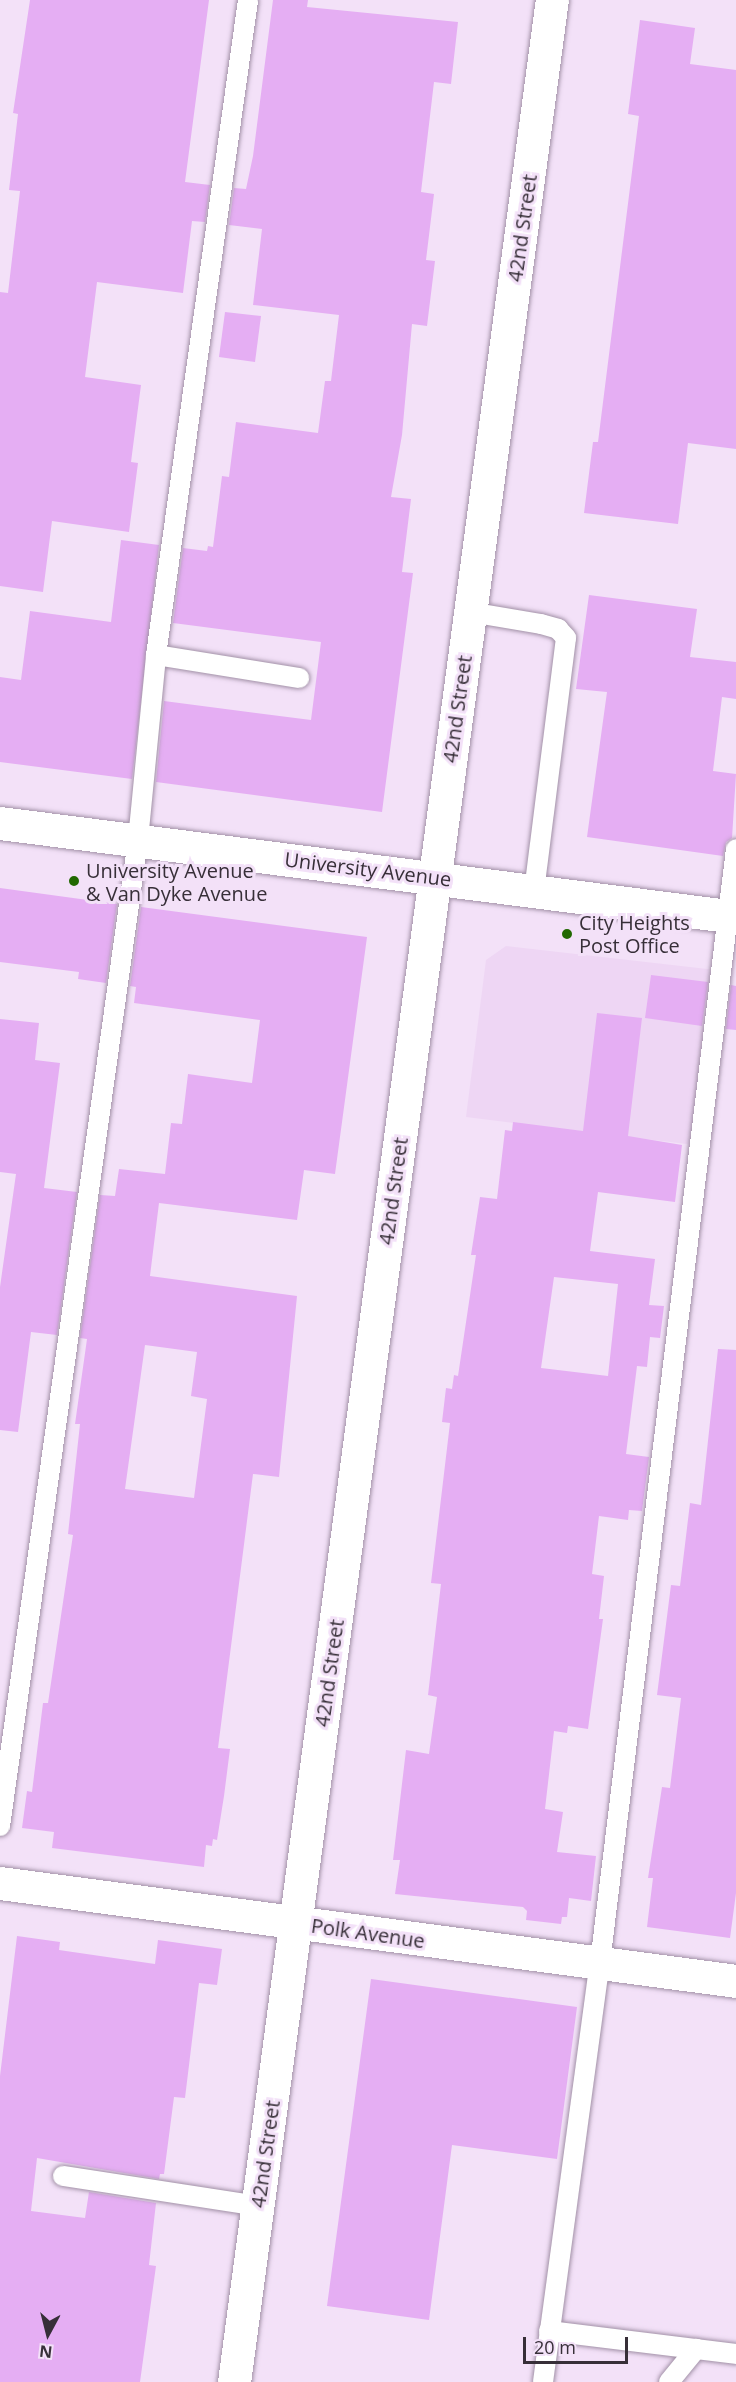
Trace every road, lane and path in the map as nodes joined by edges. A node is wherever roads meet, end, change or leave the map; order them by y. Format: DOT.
graph roads {
  1 [pos="248,0"];
  2 [pos="552,0"];
  3 [pos="470,612"];
  4 [pos="156,655"];
  5 [pos="299,678"];
  6 [pos="0,823"];
  7 [pos="138,840"];
  8 [pos="736,849"];
  9 [pos="435,878"];
  10 [pos="534,891"];
  11 [pos="731,917"];
  12 [pos="0,1827"];
  13 [pos="0,1883"];
  14 [pos="296,1923"];
  15 [pos="600,1963"];
  16 [pos="736,1981"];
  17 [pos="63,2176"];
  18 [pos="258,2206"];
  19 [pos="549,2331"];
  20 [pos="696,2349"];
  21 [pos="736,2354"];
  22 [pos="234,2382"];
  23 [pos="543,2382"];
  24 [pos="669,2382"];
  1 -- 4 [label="lane"];
  2 -- 3 [label="street, 42nd Street"];
  3 -- 9 [label="street, 42nd Street"];
  3 -- 10 [label="lane"];
  4 -- 5 [label="lane"];
  4 -- 7 [label="lane"];
  6 -- 7 [label="street, University Avenue"];
  7 -- 9 [label="street, University Avenue"];
  7 -- 12 [label="lane"];
  8 -- 11 [label="lane"];
  9 -- 10 [label="street, University Avenue"];
  9 -- 14 [label="street, 42nd Street"];
  10 -- 11 [label="street, University Avenue"];
  11 -- 15 [label="lane"];
  13 -- 14 [label="street, Polk Avenue"];
  14 -- 15 [label="street, Polk Avenue"];
  14 -- 18 [label="street, 42nd Street"];
  15 -- 16 [label="street, Polk Avenue"];
  15 -- 19 [label="lane"];
  17 -- 18 [label="lane"];
  18 -- 22 [label="street, 42nd Street"];
  19 -- 20 [label="lane"];
  19 -- 23 [label="lane"];
  20 -- 21 [label="lane"];
  20 -- 24 [label="lane"];
}
